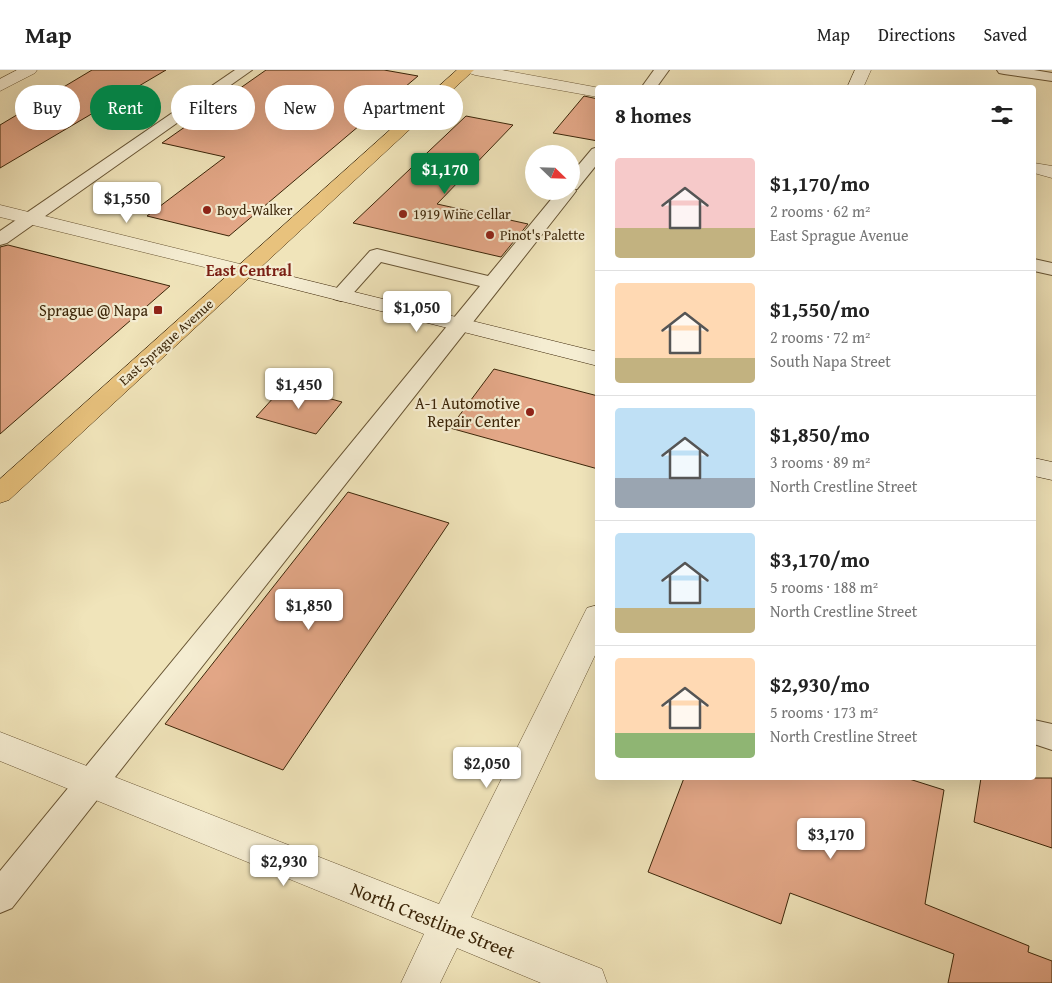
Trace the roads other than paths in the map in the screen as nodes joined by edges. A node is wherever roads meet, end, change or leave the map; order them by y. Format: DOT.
graph roads {
  1 [pos="28,70"];
  2 [pos="245,70"];
  3 [pos="466,70"];
  4 [pos="475,70"];
  5 [pos="662,70"];
  6 [pos="863,70"];
  7 [pos="1004,70"];
  8 [pos="1052,78"];
  9 [pos="650,85"];
  10 [pos="856,85"];
  11 [pos="0,86"];
  12 [pos="595,91"];
  13 [pos="595,156"];
  14 [pos="1036,168"];
  15 [pos="1052,172"];
  16 [pos="580,174"];
  17 [pos="560,200"];
  18 [pos="0,211"];
  19 [pos="29,218"];
  20 [pos="0,239"];
  21 [pos="1036,265"];
  22 [pos="1052,268"];
  23 [pos="245,271"];
  24 [pos="494,283"];
  25 [pos="341,295"];
  26 [pos="461,325"];
  27 [pos="595,358"];
  28 [pos="1036,467"];
  29 [pos="1052,471"];
  30 [pos="0,494"];
  31 [pos="595,622"];
  32 [pos="1036,733"];
  33 [pos="1052,738"];
  34 [pos="0,746"];
  35 [pos="89,784"];
  36 [pos="0,897"];
  37 [pos="448,925"];
  38 [pos="420,983"];
  39 [pos="588,983"];
  1 -- 11 [label="street"];
  2 -- 19 [label="lane"];
  3 -- 23 [label="main road, East Sprague Avenue"];
  4 -- 12 [label="street"];
  5 -- 9 [label="lane"];
  6 -- 10 [label="street"];
  7 -- 8 [label="lane"];
  13 -- 16 [label="lane"];
  14 -- 15 [label="street"];
  17 -- 24 [label="lane"];
  18 -- 19 [label="street"];
  19 -- 20 [label="lane"];
  19 -- 23 [label="street"];
  21 -- 22 [label="lane"];
  23 -- 25 [label="street"];
  23 -- 30 [label="main road, East Sprague Avenue"];
  24 -- 25 [label="lane"];
  24 -- 26 [label="lane"];
  25 -- 26 [label="street"];
  26 -- 27 [label="street"];
  26 -- 35 [label="lane"];
  28 -- 29 [label="street"];
  31 -- 37 [label="street"];
  32 -- 33 [label="lane"];
  34 -- 35 [label="street, North Crestline Street"];
  35 -- 36 [label="lane"];
  35 -- 37 [label="street, North Crestline Street"];
  37 -- 38 [label="street"];
  37 -- 39 [label="street, North Crestline Street"];
}
